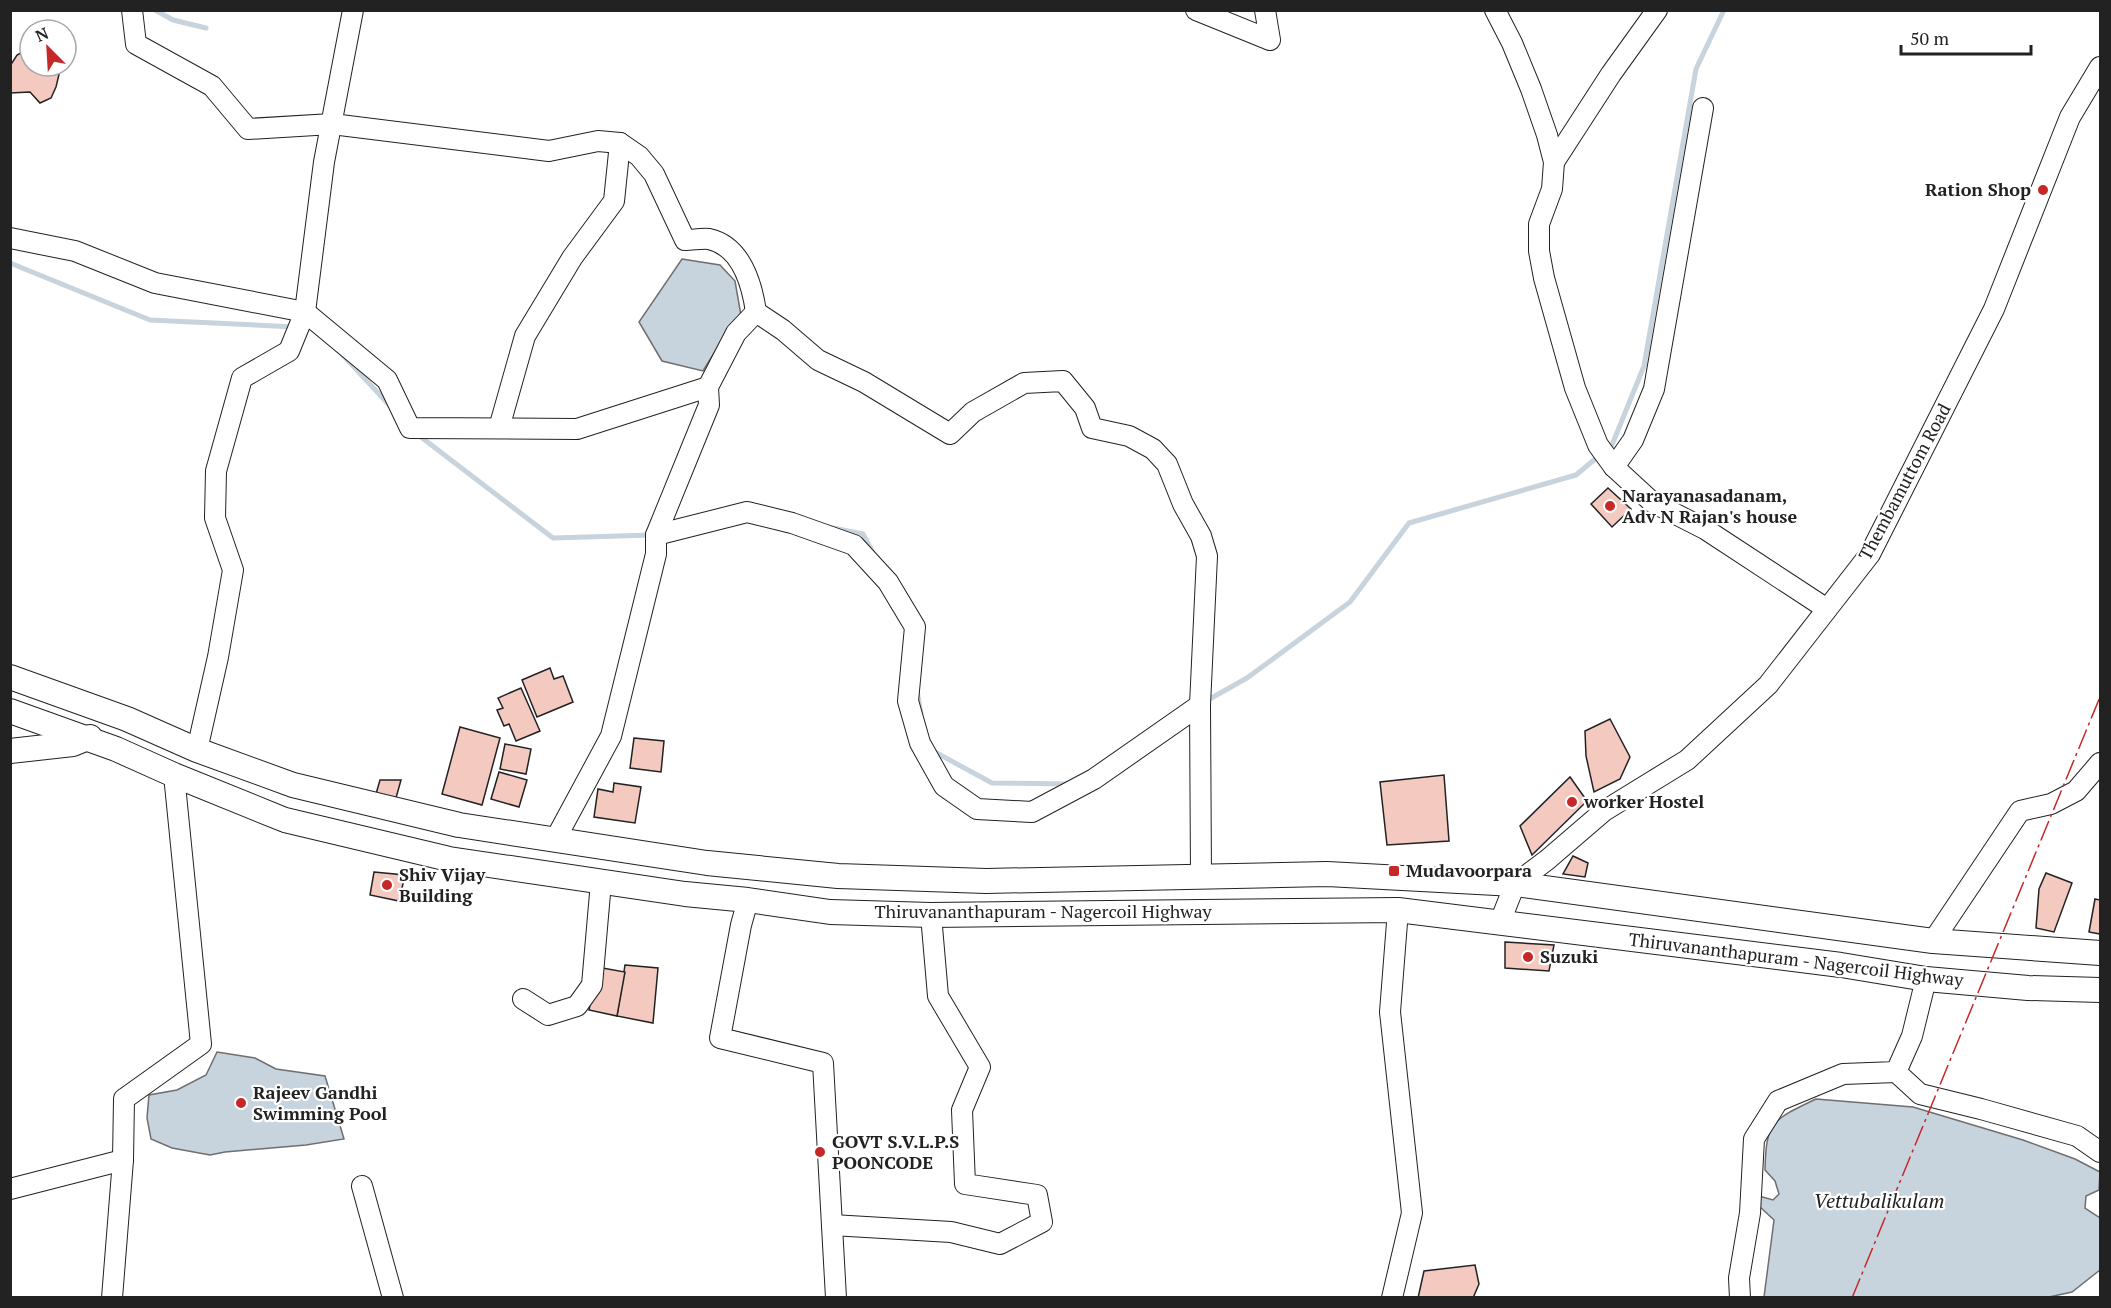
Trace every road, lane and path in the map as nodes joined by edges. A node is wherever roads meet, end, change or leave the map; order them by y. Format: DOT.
graph roads {
  1 [pos="132,10"];
  2 [pos="353,10"];
  3 [pos="1196,10"];
  4 [pos="1265,10"];
  5 [pos="1495,10"];
  6 [pos="1657,10"];
  7 [pos="2100,67"];
  8 [pos="1703,108"];
  9 [pos="332,124"];
  10 [pos="620,143"];
  11 [pos="1554,162"];
  12 [pos="10,238"];
  13 [pos="756,312"];
  14 [pos="304,314"];
  15 [pos="708,387"];
  16 [pos="499,429"];
  17 [pos="1614,467"];
  18 [pos="656,535"];
  19 [pos="1827,609"];
  20 [pos="10,677"];
  21 [pos="1200,705"];
  22 [pos="10,711"];
  23 [pos="100,711"];
  24 [pos="89,738"];
  25 [pos="197,750"];
  26 [pos="10,751"];
  27 [pos="2100,763"];
  28 [pos="174,775"];
  29 [pos="556,838"];
  30 [pos="1201,875"];
  31 [pos="601,882"];
  32 [pos="1515,884"];
  33 [pos="748,900"];
  34 [pos="1398,910"];
  35 [pos="931,915"];
  36 [pos="1500,922"];
  37 [pos="1934,941"];
  38 [pos="2100,953"];
  39 [pos="1926,979"];
  40 [pos="2100,990"];
  41 [pos="523,999"];
  42 [pos="1896,1072"];
  43 [pos="2100,1152"];
  44 [pos="123,1160"];
  45 [pos="362,1186"];
  46 [pos="10,1189"];
  47 [pos="832,1225"];
  48 [pos="112,1298"];
  49 [pos="393,1298"];
  50 [pos="836,1298"];
  51 [pos="1392,1298"];
  52 [pos="1740,1298"];
  1 -- 9 [label="street"];
  2 -- 9 [label="street"];
  3 -- 4 [label="street"];
  5 -- 11 [label="street"];
  6 -- 11 [label="street"];
  7 -- 19 [label="street, Thembamuttom Road"];
  8 -- 17 [label="street"];
  9 -- 10 [label="street"];
  9 -- 14 [label="street"];
  10 -- 13 [label="street"];
  10 -- 16 [label="street"];
  11 -- 17 [label="street"];
  12 -- 14 [label="street"];
  13 -- 15 [label="street"];
  13 -- 21 [label="street"];
  14 -- 16 [label="street"];
  14 -- 25 [label="street"];
  15 -- 16 [label="street"];
  15 -- 18 [label="street"];
  17 -- 19 [label="street"];
  18 -- 21 [label="street"];
  18 -- 29 [label="street"];
  19 -- 32 [label="street, Thembamuttom Road"];
  20 -- 23 [label="main road, Thiruvananthapuram - Nagercoil Highway"];
  21 -- 30 [label="street"];
  22 -- 24 [label="main road, Thiruvananthapuram - Nagercoil Highway"];
  23 -- 24 [label="main road"];
  23 -- 25 [label="main road, Thiruvananthapuram - Nagercoil Highway"];
  24 -- 26 [label="main road"];
  24 -- 28 [label="main road, Thiruvananthapuram - Nagercoil Highway"];
  25 -- 29 [label="main road, Thiruvananthapuram - Nagercoil Highway"];
  27 -- 37 [label="street"];
  28 -- 31 [label="main road, Thiruvananthapuram - Nagercoil Highway"];
  28 -- 44 [label="street"];
  29 -- 30 [label="main road, Thiruvananthapuram - Nagercoil Highway"];
  30 -- 32 [label="main road, Thiruvananthapuram - Nagercoil Highway"];
  31 -- 33 [label="main road, Thiruvananthapuram - Nagercoil Highway"];
  31 -- 41 [label="street"];
  32 -- 36 [label="street"];
  32 -- 37 [label="main road, Thiruvananthapuram - Nagercoil Highway"];
  33 -- 35 [label="main road, Thiruvananthapuram - Nagercoil Highway"];
  33 -- 47 [label="street"];
  34 -- 35 [label="main road, Thiruvananthapuram - Nagercoil Highway"];
  34 -- 36 [label="main road, Thiruvananthapuram - Nagercoil Highway"];
  34 -- 51 [label="street"];
  35 -- 47 [label="street"];
  36 -- 39 [label="main road, Thiruvananthapuram - Nagercoil Highway"];
  37 -- 38 [label="main road, Thiruvananthapuram - Nagercoil Highway"];
  39 -- 40 [label="main road, Thiruvananthapuram - Nagercoil Highway"];
  39 -- 42 [label="street"];
  42 -- 43 [label="street"];
  42 -- 52 [label="street"];
  44 -- 46 [label="street"];
  44 -- 48 [label="street"];
  45 -- 49 [label="street"];
  47 -- 50 [label="street"];
}
